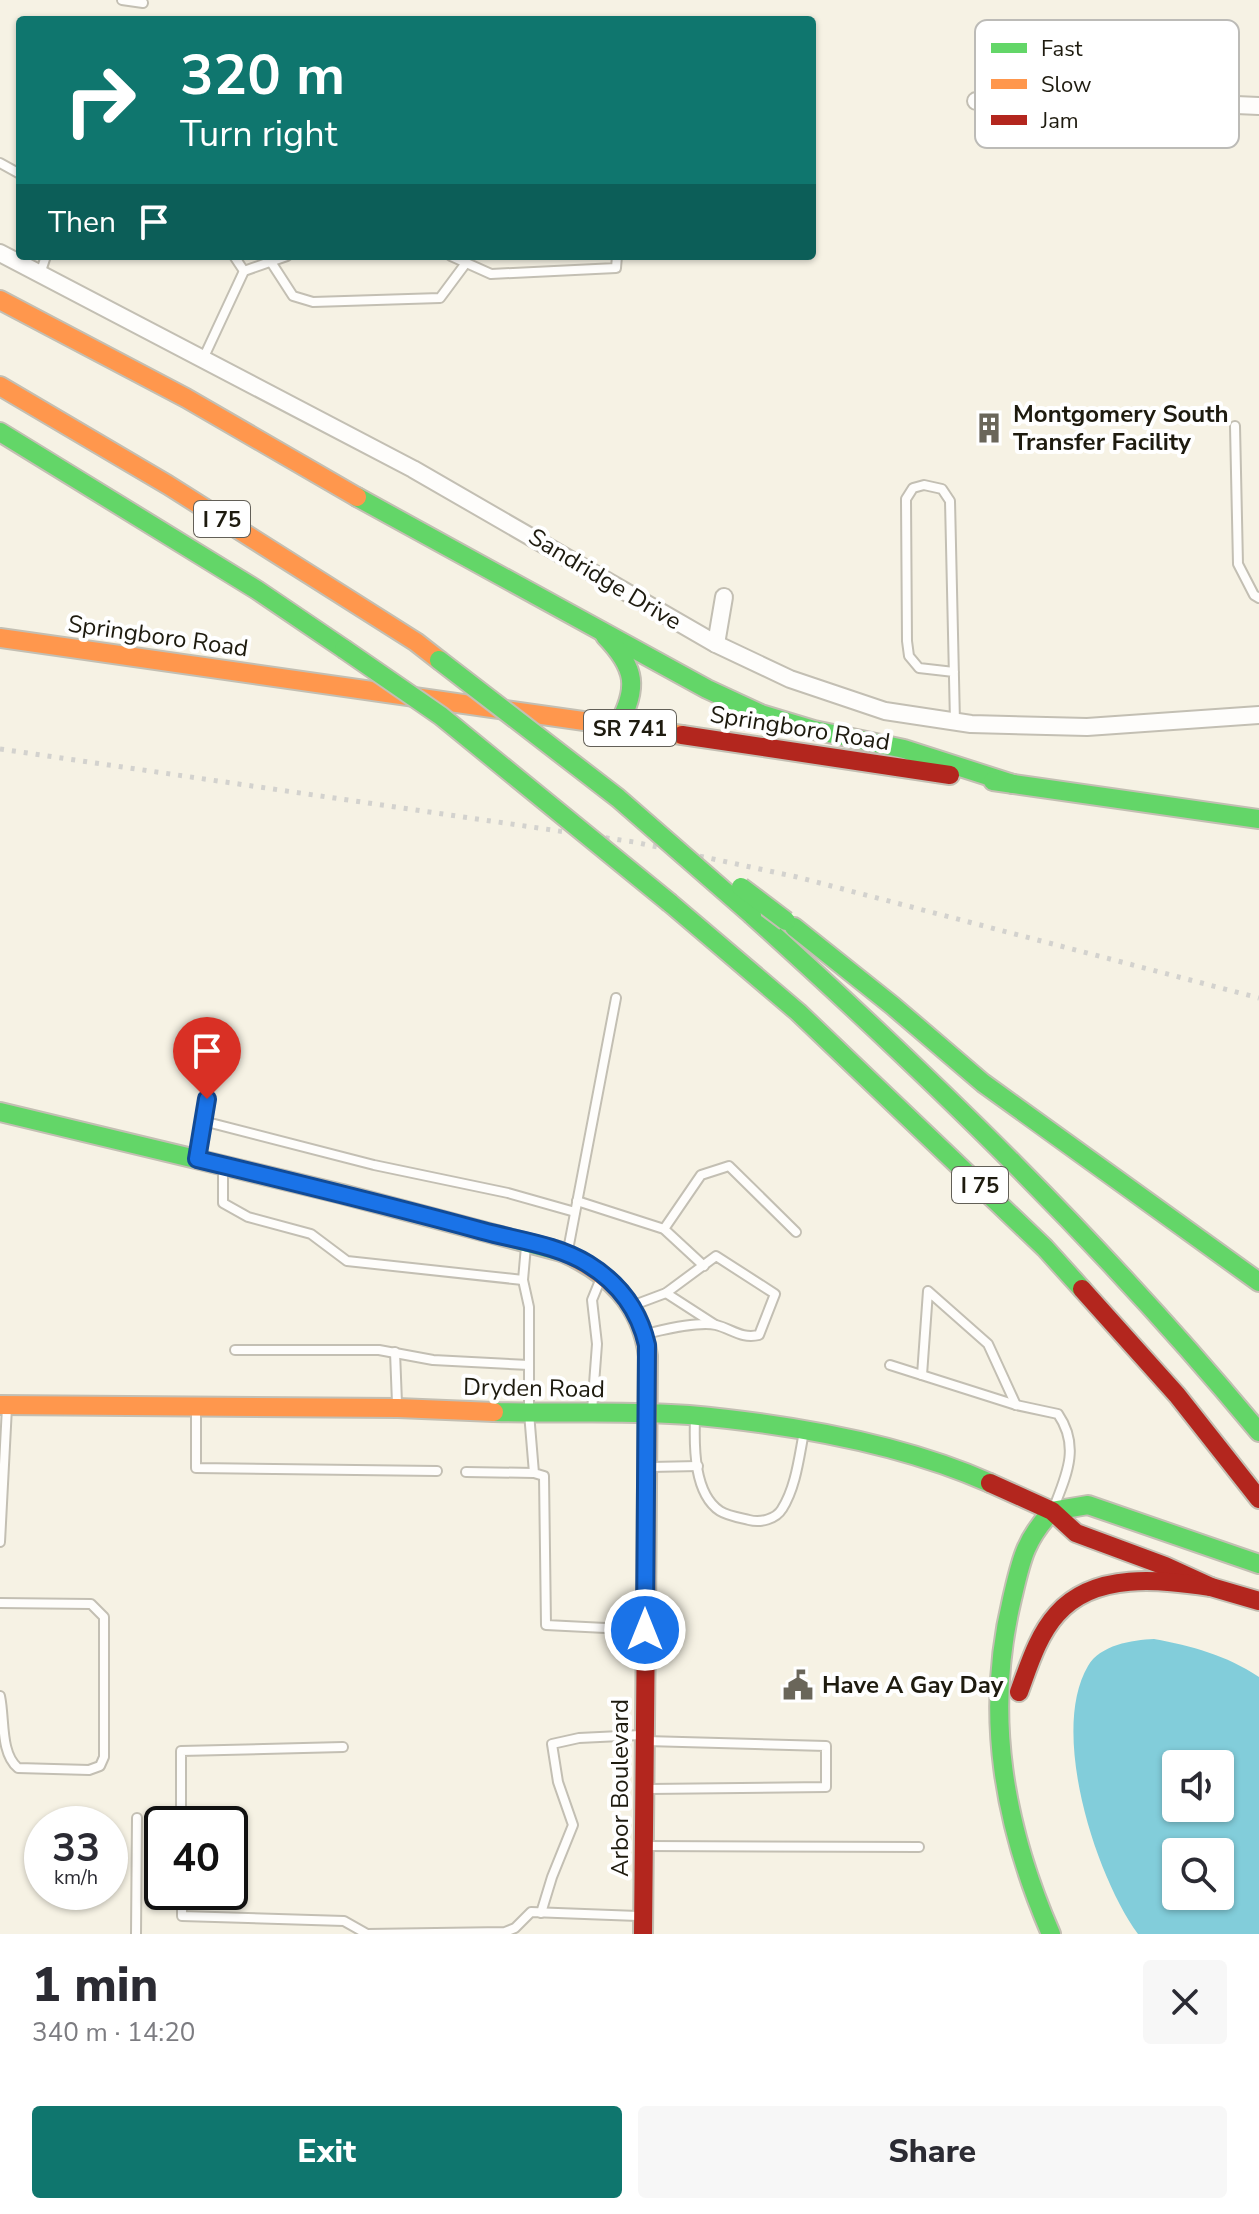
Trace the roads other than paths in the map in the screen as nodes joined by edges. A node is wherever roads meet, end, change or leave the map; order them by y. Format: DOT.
graph roads {
  1 [pos="122,0"];
  2 [pos="143,3"];
  3 [pos="1239,105"];
  4 [pos="1259,106"];
  5 [pos="0,253"];
  6 [pos="45,260"];
  7 [pos="237,260"];
  8 [pos="276,260"];
  9 [pos="460,260"];
  10 [pos="617,260"];
  11 [pos="271,262"];
  12 [pos="466,263"];
  13 [pos="244,271"];
  14 [pos="40,274"];
  15 [pos="0,300"];
  16 [pos="203,359"];
  17 [pos="0,386"];
  18 [pos="1235,426"];
  19 [pos="0,432"];
  20 [pos="724,597"];
  21 [pos="1259,598"];
  22 [pos="591,624"];
  23 [pos="0,638"];
  24 [pos="716,644"];
  25 [pos="954,672"];
  26 [pos="1259,715"];
  27 [pos="955,723"];
  28 [pos="617,727"];
  29 [pos="1013,784"];
  30 [pos="618,798"];
  31 [pos="1259,819"];
  32 [pos="616,998"];
  33 [pos="213,1054"];
  34 [pos="0,1112"];
  35 [pos="203,1121"];
  36 [pos="197,1159"];
  37 [pos="223,1165"];
  38 [pos="577,1201"];
  39 [pos="575,1212"];
  40 [pos="664,1229"];
  41 [pos="796,1232"];
  42 [pos="526,1243"];
  43 [pos="567,1254"];
  44 [pos="704,1266"];
  45 [pos="603,1274"];
  46 [pos="523,1280"];
  47 [pos="1259,1282"];
  48 [pos="666,1293"];
  49 [pos="632,1306"];
  50 [pos="715,1324"];
  51 [pos="645,1335"];
  52 [pos="235,1350"];
  53 [pos="395,1352"];
  54 [pos="529,1365"];
  55 [pos="890,1365"];
  56 [pos="922,1375"];
  57 [pos="4,1405"];
  58 [pos="1016,1405"];
  59 [pos="196,1406"];
  60 [pos="398,1408"];
  61 [pos="529,1413"];
  62 [pos="591,1414"];
  63 [pos="646,1414"];
  64 [pos="695,1416"];
  65 [pos="804,1432"];
  66 [pos="1259,1432"];
  67 [pos="698,1466"];
  68 [pos="646,1467"];
  69 [pos="437,1471"];
  70 [pos="466,1472"];
  71 [pos="534,1473"];
  72 [pos="1259,1499"];
  73 [pos="1052,1511"];
  74 [pos="0,1542"];
  75 [pos="1259,1564"];
  76 [pos="1211,1587"];
  77 [pos="1259,1601"];
  78 [pos="0,1603"];
  79 [pos="645,1630"];
  80 [pos="1019,1692"];
  81 [pos="0,1696"];
  82 [pos="644,1738"];
  83 [pos="343,1747"];
  84 [pos="1022,1764"];
  85 [pos="644,1789"];
  86 [pos="181,1806"];
  87 [pos="137,1818"];
  88 [pos="1033,1823"];
  89 [pos="644,1846"];
  90 [pos="919,1847"];
  91 [pos="182,1910"];
  92 [pos="541,1913"];
  93 [pos="1067,1923"];
  94 [pos="643,1925"];
  95 [pos="136,1934"];
  96 [pos="1051,1934"];
  1 -- 2 [label="lane"];
  3 -- 4 [label="street"];
  5 -- 14 [label="street, Sandridge Drive"];
  6 -- 14 [label="lane"];
  7 -- 13 [label="lane"];
  8 -- 11 [label="lane"];
  9 -- 12 [label="lane"];
  10 -- 12 [label="lane"];
  11 -- 12 [label="lane"];
  11 -- 13 [label="lane"];
  13 -- 16 [label="lane"];
  14 -- 16 [label="street, Sandridge Drive"];
  15 -- 22 [label="main road"];
  16 -- 24 [label="street, Sandridge Drive"];
  17 -- 30 [label="main road, I 75, bridge"];
  18 -- 21 [label="lane"];
  19 -- 72 [label="main road, I 75, bridge"];
  20 -- 24 [label="street"];
  22 -- 28 [label="main road"];
  22 -- 29 [label="main road"];
  23 -- 28 [label="main road, Springboro Road / SR 741"];
  24 -- 27 [label="street, Sandridge Drive"];
  25 -- 25 [label="lane"];
  25 -- 27 [label="lane"];
  26 -- 27 [label="street, Sandridge Drive"];
  28 -- 29 [label="main road, Springboro Road / SR 741"];
  29 -- 31 [label="main road, Springboro Road / SR 741"];
  30 -- 47 [label="main road, bridge"];
  30 -- 66 [label="main road, I 75, bridge"];
  32 -- 38 [label="lane"];
  33 -- 35 [label="lane"];
  34 -- 36 [label="main road, Arbor Boulevard"];
  35 -- 36 [label="lane"];
  35 -- 39 [label="lane"];
  36 -- 37 [label="main road, Arbor Boulevard"];
  37 -- 42 [label="main road, Arbor Boulevard"];
  37 -- 46 [label="lane"];
  38 -- 39 [label="lane"];
  38 -- 40 [label="lane"];
  39 -- 43 [label="lane"];
  40 -- 41 [label="lane"];
  40 -- 44 [label="lane"];
  42 -- 43 [label="main road, Arbor Boulevard"];
  42 -- 46 [label="lane"];
  43 -- 45 [label="main road, Arbor Boulevard"];
  44 -- 48 [label="lane"];
  44 -- 50 [label="lane"];
  45 -- 49 [label="main road, Arbor Boulevard"];
  45 -- 62 [label="lane"];
  46 -- 54 [label="lane"];
  48 -- 49 [label="lane"];
  48 -- 50 [label="lane"];
  49 -- 51 [label="main road, Arbor Boulevard"];
  50 -- 51 [label="lane"];
  51 -- 63 [label="main road, Arbor Boulevard"];
  52 -- 53 [label="lane"];
  53 -- 54 [label="lane"];
  53 -- 60 [label="lane"];
  54 -- 61 [label="lane"];
  55 -- 56 [label="lane"];
  56 -- 58 [label="lane"];
  56 -- 58 [label="lane"];
  57 -- 59 [label="main road, Dryden Road"];
  57 -- 74 [label="lane"];
  58 -- 73 [label="lane"];
  59 -- 60 [label="main road, Dryden Road"];
  59 -- 69 [label="lane"];
  60 -- 61 [label="main road, Dryden Road"];
  61 -- 62 [label="main road, Dryden Road"];
  61 -- 71 [label="lane"];
  62 -- 63 [label="main road, Dryden Road"];
  63 -- 64 [label="main road, Dryden Road"];
  63 -- 68 [label="main road, Arbor Boulevard"];
  64 -- 65 [label="main road, Dryden Road"];
  64 -- 67 [label="lane"];
  65 -- 67 [label="lane"];
  65 -- 73 [label="main road, Dryden Road"];
  67 -- 68 [label="lane"];
  68 -- 79 [label="main road, Arbor Boulevard"];
  70 -- 71 [label="lane"];
  71 -- 79 [label="lane"];
  73 -- 75 [label="main road"];
  73 -- 76 [label="main road, Dryden Road"];
  73 -- 80 [label="main road"];
  73 -- 96 [label="main road"];
  76 -- 77 [label="main road, Dryden Road"];
  76 -- 80 [label="main road"];
  78 -- 81 [label="lane"];
  79 -- 82 [label="main road, Arbor Boulevard"];
  80 -- 84 [label="main road"];
  82 -- 85 [label="main road, Arbor Boulevard"];
  82 -- 85 [label="lane"];
  82 -- 92 [label="lane"];
  83 -- 86 [label="lane"];
  85 -- 89 [label="main road, Arbor Boulevard"];
  87 -- 95 [label="lane"];
  88 -- 93 [label="main road"];
  89 -- 90 [label="lane"];
  89 -- 94 [label="main road, Arbor Boulevard"];
  91 -- 92 [label="lane"];
  92 -- 94 [label="lane"];
}
